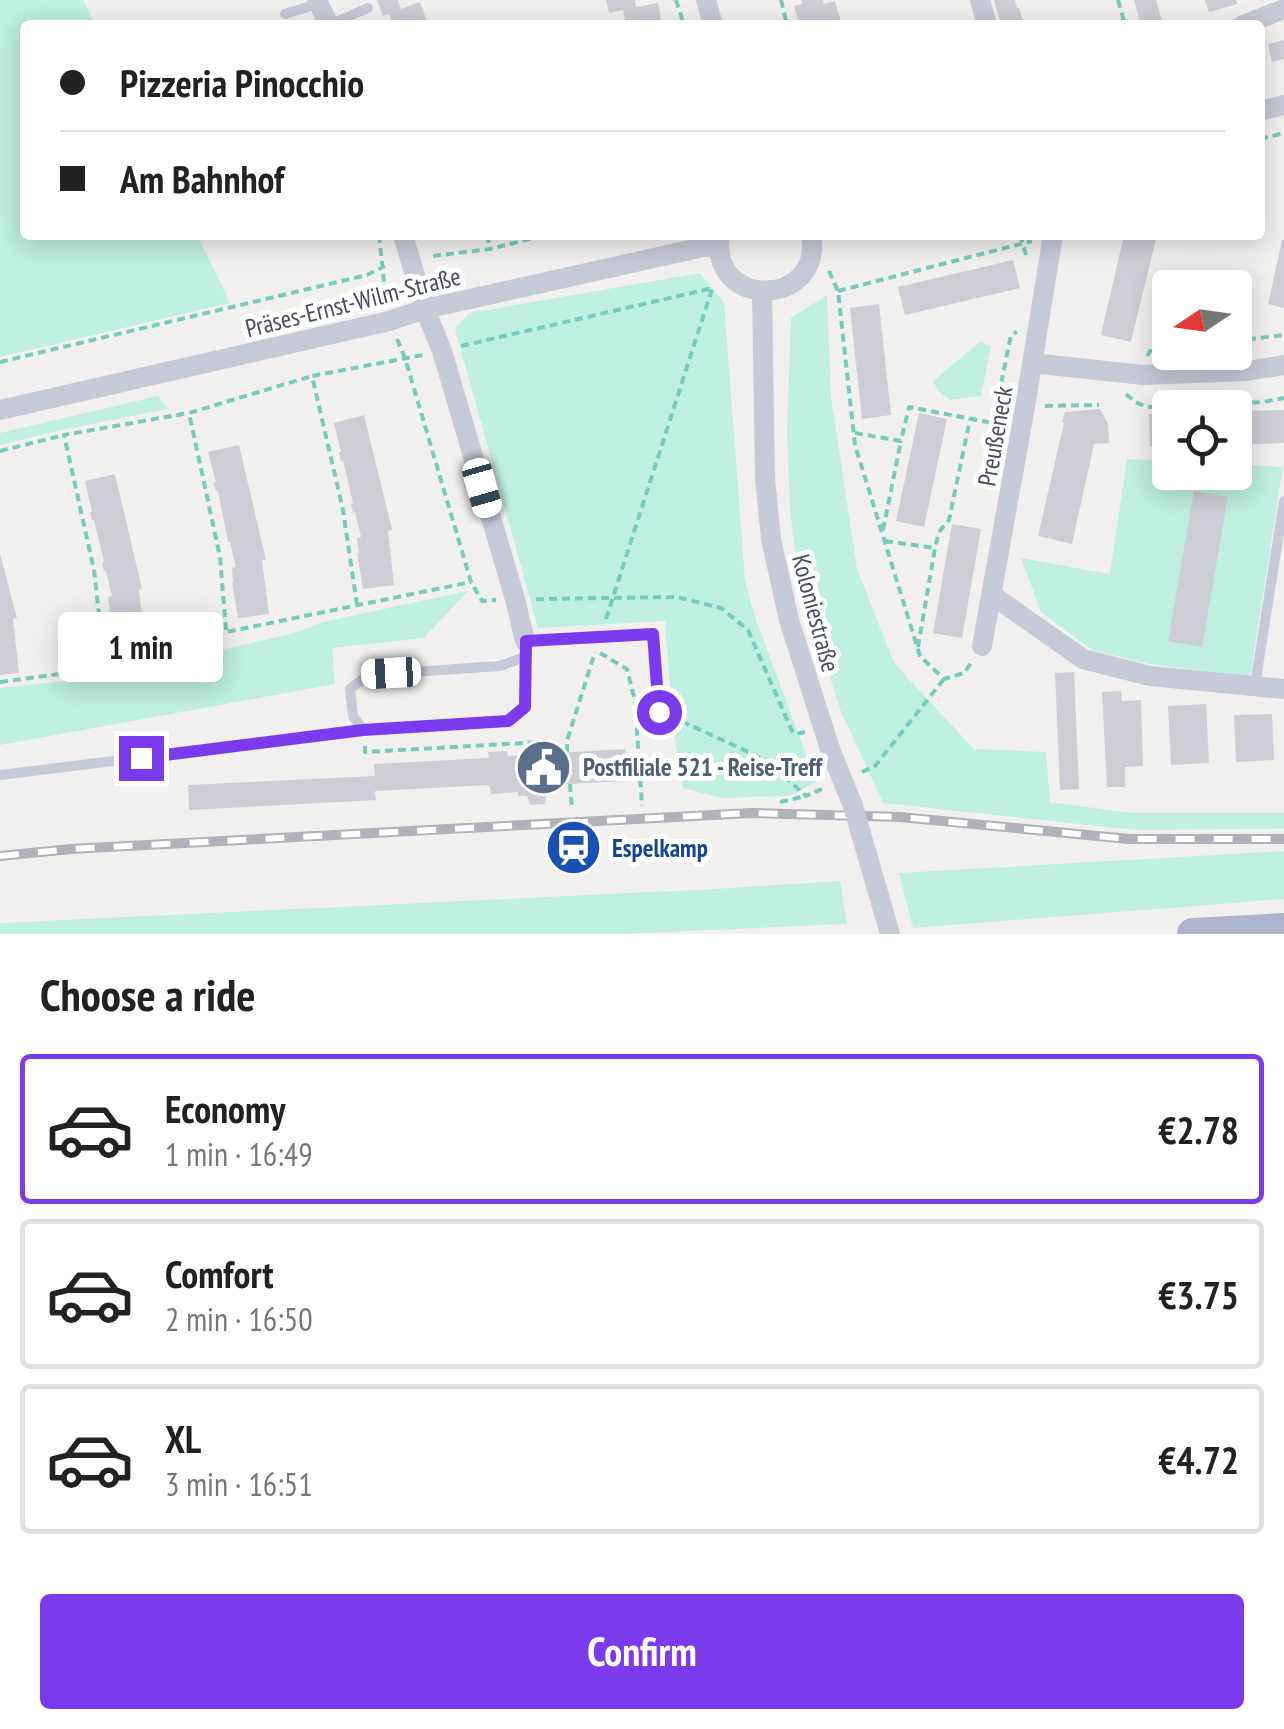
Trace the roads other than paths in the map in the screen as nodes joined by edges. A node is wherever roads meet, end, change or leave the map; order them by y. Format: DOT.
graph roads {
  1 [pos="318,2"];
  2 [pos="368,8"];
  3 [pos="1284,9"];
  4 [pos="285,14"];
  5 [pos="341,20"];
  6 [pos="1256,20"];
  7 [pos="404,240"];
  8 [pos="811,240"];
  9 [pos="1052,240"];
  10 [pos="719,241"];
  11 [pos="762,292"];
  12 [pos="425,309"];
  13 [pos="1032,362"];
  14 [pos="1284,365"];
  15 [pos="0,410"];
  16 [pos="1284,501"];
  17 [pos="992,594"];
  18 [pos="982,646"];
  19 [pos="525,649"];
  20 [pos="1254,686"];
  21 [pos="1284,689"];
  22 [pos="659,712"];
  23 [pos="363,730"];
  24 [pos="0,775"];
  25 [pos="1284,929"];
  26 [pos="890,934"];
  27 [pos="1193,934"];
  1 -- 4 [label="lane"];
  2 -- 5 [label="lane"];
  3 -- 6 [label="street"];
  7 -- 12 [label="street"];
  8 -- 11 [label="street"];
  9 -- 13 [label="street, Preußeneck"];
  10 -- 11 [label="street"];
  10 -- 12 [label="street, Präses-Ernst-Wilm-Straße"];
  11 -- 26 [label="street, Koloniestraße, bridge"];
  12 -- 15 [label="street, Präses-Ernst-Wilm-Straße"];
  12 -- 19 [label="street"];
  13 -- 14 [label="street"];
  13 -- 17 [label="street, Preußeneck"];
  16 -- 20 [label="lane"];
  17 -- 18 [label="street, Preußeneck"];
  17 -- 20 [label="street"];
  19 -- 22 [label="lane"];
  19 -- 23 [label="lane"];
  19 -- 23 [label="lane"];
  20 -- 21 [label="street"];
  23 -- 24 [label="lane"];
  25 -- 27 [label="main road"];
}
